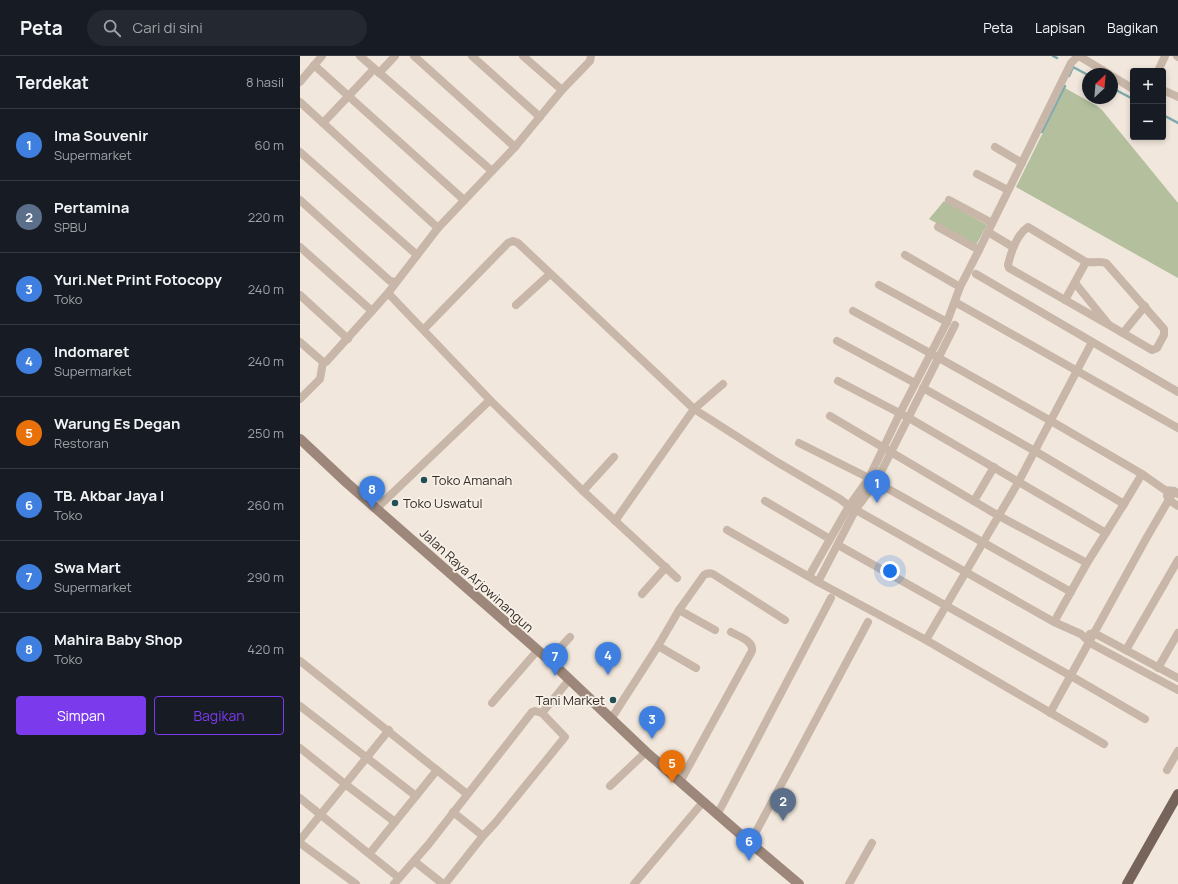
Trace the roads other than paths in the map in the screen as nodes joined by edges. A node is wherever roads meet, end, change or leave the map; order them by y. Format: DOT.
graph roads {
  1 [pos="322,56"];
  2 [pos="360,56"];
  3 [pos="395,56"];
  4 [pos="414,56"];
  5 [pos="472,56"];
  6 [pos="524,56"];
  7 [pos="590,56"];
  8 [pos="1078,56"];
  9 [pos="1165,56"];
  10 [pos="314,65"];
  11 [pos="1098,68"];
  12 [pos="1159,68"];
  13 [pos="377,71"];
  14 [pos="302,76"];
  15 [pos="1118,80"];
  16 [pos="1130,87"];
  17 [pos="562,90"];
  18 [pos="1166,91"];
  19 [pos="349,96"];
  20 [pos="1178,97"];
  21 [pos="300,102"];
  22 [pos="540,117"];
  23 [pos="323,123"];
  24 [pos="514,147"];
  25 [pos="996,147"];
  26 [pos="300,152"];
  27 [pos="1022,162"];
  28 [pos="492,171"];
  29 [pos="977,174"];
  30 [pos="1009,188"];
  31 [pos="300,200"];
  32 [pos="464,200"];
  33 [pos="949,200"];
  34 [pos="992,224"];
  35 [pos="938,227"];
  36 [pos="438,228"];
  37 [pos="988,232"];
  38 [pos="300,247"];
  39 [pos="1013,247"];
  40 [pos="979,250"];
  41 [pos="417,255"];
  42 [pos="905,255"];
  43 [pos="1086,262"];
  44 [pos="550,274"];
  45 [pos="976,274"];
  46 [pos="395,282"];
  47 [pos="1075,283"];
  48 [pos="879,285"];
  49 [pos="960,287"];
  50 [pos="388,293"];
  51 [pos="300,295"];
  52 [pos="1065,300"];
  53 [pos="955,302"];
  54 [pos="516,305"];
  55 [pos="1145,306"];
  56 [pos="372,311"];
  57 [pos="853,311"];
  58 [pos="951,324"];
  59 [pos="1109,325"];
  60 [pos="424,329"];
  61 [pos="1122,332"];
  62 [pos="348,339"];
  63 [pos="837,340"];
  64 [pos="300,342"];
  65 [pos="1092,342"];
  66 [pos="932,354"];
  67 [pos="940,358"];
  68 [pos="323,362"];
  69 [pos="1078,372"];
  70 [pos="838,381"];
  71 [pos="915,383"];
  72 [pos="723,384"];
  73 [pos="923,388"];
  74 [pos="1178,392"];
  75 [pos="300,399"];
  76 [pos="490,400"];
  77 [pos="694,409"];
  78 [pos="900,413"];
  79 [pos="830,416"];
  80 [pos="908,418"];
  81 [pos="1051,421"];
  82 [pos="1178,428"];
  83 [pos="300,439"];
  84 [pos="800,443"];
  85 [pos="887,450"];
  86 [pos="1035,451"];
  87 [pos="614,457"];
  88 [pos="994,467"];
  89 [pos="1142,474"];
  90 [pos="872,480"];
  91 [pos="1019,481"];
  92 [pos="1164,490"];
  93 [pos="583,492"];
  94 [pos="1176,493"];
  95 [pos="1169,500"];
  96 [pos="765,501"];
  97 [pos="974,501"];
  98 [pos="1124,504"];
  99 [pos="1178,506"];
  100 [pos="377,508"];
  101 [pos="852,508"];
  102 [pos="999,516"];
  103 [pos="615,521"];
  104 [pos="727,530"];
  105 [pos="1106,534"];
  106 [pos="830,539"];
  107 [pos="983,543"];
  108 [pos="838,545"];
  109 [pos="1178,560"];
  110 [pos="1087,563"];
  111 [pos="666,567"];
  112 [pos="966,573"];
  113 [pos="809,576"];
  114 [pos="677,578"];
  115 [pos="818,582"];
  116 [pos="1071,592"];
  117 [pos="642,594"];
  118 [pos="831,598"];
  119 [pos="946,606"];
  120 [pos="679,610"];
  121 [pos="784,620"];
  122 [pos="868,622"];
  123 [pos="1054,622"];
  124 [pos="715,630"];
  125 [pos="731,632"];
  126 [pos="1094,633"];
  127 [pos="1178,633"];
  128 [pos="1081,634"];
  129 [pos="570,637"];
  130 [pos="926,640"];
  131 [pos="1090,643"];
  132 [pos="658,646"];
  133 [pos="1126,650"];
  134 [pos="537,651"];
  135 [pos="548,660"];
  136 [pos="300,661"];
  137 [pos="696,668"];
  138 [pos="1158,668"];
  139 [pos="1071,676"];
  140 [pos="1178,678"];
  141 [pos="569,680"];
  142 [pos="1178,690"];
  143 [pos="492,703"];
  144 [pos="300,706"];
  145 [pos="542,713"];
  146 [pos="1050,713"];
  147 [pos="611,719"];
  148 [pos="1145,719"];
  149 [pos="389,730"];
  150 [pos="1104,744"];
  151 [pos="300,748"];
  152 [pos="1178,751"];
  153 [pos="646,752"];
  154 [pos="366,758"];
  155 [pos="438,770"];
  156 [pos="1167,770"];
  157 [pos="680,782"];
  158 [pos="345,784"];
  159 [pos="610,786"];
  160 [pos="467,794"];
  161 [pos="1178,794"];
  162 [pos="416,796"];
  163 [pos="300,798"];
  164 [pos="703,802"];
  165 [pos="453,812"];
  166 [pos="321,814"];
  167 [pos="717,815"];
  168 [pos="395,822"];
  169 [pos="483,836"];
  170 [pos="300,842"];
  171 [pos="750,843"];
  172 [pos="872,843"];
  173 [pos="370,853"];
  174 [pos="414,861"];
  175 [pos="396,881"];
  176 [pos="356,884"];
  177 [pos="444,884"];
  178 [pos="634,884"];
  179 [pos="799,884"];
  180 [pos="849,884"];
  181 [pos="1127,884"];
  1 -- 10 [label="street"];
  2 -- 13 [label="street"];
  3 -- 13 [label="street"];
  4 -- 24 [label="street"];
  5 -- 22 [label="street"];
  6 -- 17 [label="street"];
  7 -- 17 [label="street"];
  8 -- 11 [label="street"];
  8 -- 27 [label="street"];
  9 -- 12 [label="street"];
  10 -- 14 [label="street"];
  10 -- 19 [label="street"];
  13 -- 19 [label="street"];
  13 -- 28 [label="street"];
  15 -- 16 [label="street"];
  17 -- 22 [label="street"];
  18 -- 20 [label="street"];
  19 -- 23 [label="street"];
  19 -- 32 [label="street"];
  21 -- 23 [label="street"];
  22 -- 24 [label="street"];
  23 -- 36 [label="street"];
  24 -- 28 [label="street"];
  25 -- 27 [label="street"];
  26 -- 41 [label="street"];
  27 -- 30 [label="street"];
  28 -- 32 [label="street"];
  29 -- 30 [label="street"];
  30 -- 34 [label="street"];
  31 -- 46 [label="street"];
  32 -- 36 [label="street"];
  33 -- 34 [label="street"];
  34 -- 37 [label="street"];
  35 -- 40 [label="street"];
  36 -- 41 [label="street"];
  37 -- 39 [label="street"];
  37 -- 40 [label="street"];
  38 -- 56 [label="street"];
  39 -- 43 [label="street"];
  39 -- 52 [label="street"];
  40 -- 49 [label="street"];
  41 -- 46 [label="street"];
  42 -- 49 [label="street"];
  43 -- 47 [label="street"];
  43 -- 55 [label="street"];
  44 -- 54 [label="street"];
  44 -- 60 [label="street"];
  44 -- 77 [label="street"];
  45 -- 65 [label="street"];
  46 -- 50 [label="street"];
  47 -- 52 [label="street"];
  47 -- 59 [label="street"];
  48 -- 58 [label="street"];
  49 -- 53 [label="street"];
  50 -- 56 [label="street"];
  50 -- 60 [label="street"];
  51 -- 62 [label="street"];
  52 -- 59 [label="street"];
  53 -- 58 [label="street"];
  53 -- 69 [label="street"];
  55 -- 61 [label="street"];
  55 -- 61 [label="street"];
  56 -- 62 [label="street"];
  57 -- 66 [label="street"];
  58 -- 66 [label="street"];
  58 -- 67 [label="street"];
  59 -- 61 [label="street"];
  60 -- 76 [label="street"];
  62 -- 68 [label="street"];
  63 -- 71 [label="street"];
  64 -- 68 [label="street"];
  65 -- 69 [label="street"];
  65 -- 74 [label="street"];
  66 -- 67 [label="street"];
  66 -- 71 [label="street"];
  67 -- 73 [label="street"];
  67 -- 81 [label="street"];
  68 -- 75 [label="street"];
  69 -- 81 [label="street"];
  69 -- 82 [label="street"];
  70 -- 78 [label="street"];
  71 -- 78 [label="street"];
  72 -- 77 [label="street"];
  73 -- 80 [label="street"];
  73 -- 86 [label="street"];
  76 -- 93 [label="street"];
  76 -- 100 [label="street"];
  77 -- 101 [label="street"];
  77 -- 103 [label="street"];
  78 -- 80 [label="street"];
  78 -- 85 [label="street"];
  79 -- 85 [label="street"];
  80 -- 85 [label="street"];
  80 -- 88 [label="street"];
  81 -- 86 [label="street"];
  81 -- 89 [label="street"];
  83 -- 100 [label="main road, Jalan Raya Arjowinangun"];
  84 -- 90 [label="street"];
  85 -- 90 [label="street"];
  85 -- 97 [label="street"];
  86 -- 91 [label="street"];
  86 -- 98 [label="street"];
  87 -- 93 [label="street"];
  88 -- 91 [label="street"];
  88 -- 97 [label="street"];
  89 -- 92 [label="street"];
  89 -- 98 [label="street"];
  90 -- 101 [label="street"];
  90 -- 107 [label="street"];
  91 -- 102 [label="street"];
  91 -- 105 [label="street"];
  92 -- 94 [label="street"];
  92 -- 95 [label="street"];
  93 -- 103 [label="street"];
  94 -- 95 [label="street"];
  95 -- 99 [label="street"];
  95 -- 126 [label="street"];
  96 -- 106 [label="street"];
  97 -- 102 [label="street"];
  98 -- 105 [label="street"];
  100 -- 134 [label="main road, Jalan Raya Arjowinangun"];
  101 -- 106 [label="street"];
  101 -- 108 [label="street"];
  101 -- 112 [label="street"];
  102 -- 107 [label="street"];
  102 -- 110 [label="street"];
  103 -- 111 [label="street"];
  104 -- 113 [label="street"];
  105 -- 110 [label="street"];
  106 -- 113 [label="street"];
  107 -- 112 [label="street"];
  107 -- 116 [label="street"];
  108 -- 115 [label="street"];
  108 -- 119 [label="street"];
  109 -- 133 [label="street"];
  110 -- 116 [label="street"];
  111 -- 114 [label="street"];
  111 -- 117 [label="street"];
  112 -- 119 [label="street"];
  112 -- 123 [label="street"];
  113 -- 115 [label="street"];
  115 -- 130 [label="street"];
  116 -- 123 [label="street"];
  118 -- 167 [label="street"];
  119 -- 130 [label="street"];
  119 -- 139 [label="street"];
  120 -- 121 [label="street"];
  120 -- 124 [label="street"];
  120 -- 132 [label="street"];
  122 -- 171 [label="street"];
  123 -- 128 [label="street"];
  125 -- 157 [label="street"];
  126 -- 128 [label="street"];
  126 -- 131 [label="street"];
  126 -- 133 [label="street"];
  127 -- 138 [label="street"];
  128 -- 131 [label="street"];
  129 -- 135 [label="street"];
  130 -- 146 [label="street"];
  131 -- 139 [label="street"];
  131 -- 142 [label="street"];
  132 -- 137 [label="street"];
  132 -- 147 [label="street"];
  133 -- 138 [label="street"];
  134 -- 135 [label="main road, Jalan Raya Arjowinangun"];
  134 -- 143 [label="street"];
  135 -- 141 [label="main road, Jalan Raya Arjowinangun"];
  136 -- 149 [label="street"];
  138 -- 140 [label="street"];
  139 -- 146 [label="street"];
  139 -- 148 [label="street"];
  141 -- 145 [label="street"];
  141 -- 147 [label="main road, Jalan Raya Arjowinangun"];
  144 -- 154 [label="street"];
  145 -- 160 [label="street"];
  145 -- 169 [label="street"];
  146 -- 150 [label="street"];
  147 -- 153 [label="main road, Jalan Raya Arjowinangun"];
  149 -- 154 [label="street"];
  149 -- 155 [label="street"];
  151 -- 158 [label="street"];
  152 -- 156 [label="street"];
  153 -- 157 [label="main road, Jalan Raya Arjowinangun"];
  153 -- 159 [label="street"];
  154 -- 158 [label="street"];
  154 -- 162 [label="street"];
  155 -- 160 [label="street"];
  155 -- 162 [label="street"];
  157 -- 164 [label="main road, Jalan Raya Arjowinangun"];
  158 -- 166 [label="street"];
  158 -- 168 [label="street"];
  160 -- 165 [label="street"];
  161 -- 181 [label="main road"];
  162 -- 168 [label="street"];
  163 -- 166 [label="street"];
  164 -- 167 [label="main road, Jalan Raya Arjowinangun"];
  164 -- 178 [label="street"];
  165 -- 169 [label="street"];
  165 -- 174 [label="street"];
  166 -- 170 [label="street"];
  166 -- 173 [label="street"];
  167 -- 171 [label="main road, Jalan Raya Arjowinangun"];
  168 -- 173 [label="street"];
  169 -- 177 [label="street"];
  170 -- 176 [label="street"];
  171 -- 179 [label="main road, Jalan Raya Arjowinangun"];
  172 -- 180 [label="street"];
  173 -- 175 [label="street"];
  174 -- 175 [label="street"];
  174 -- 177 [label="street"];
}
